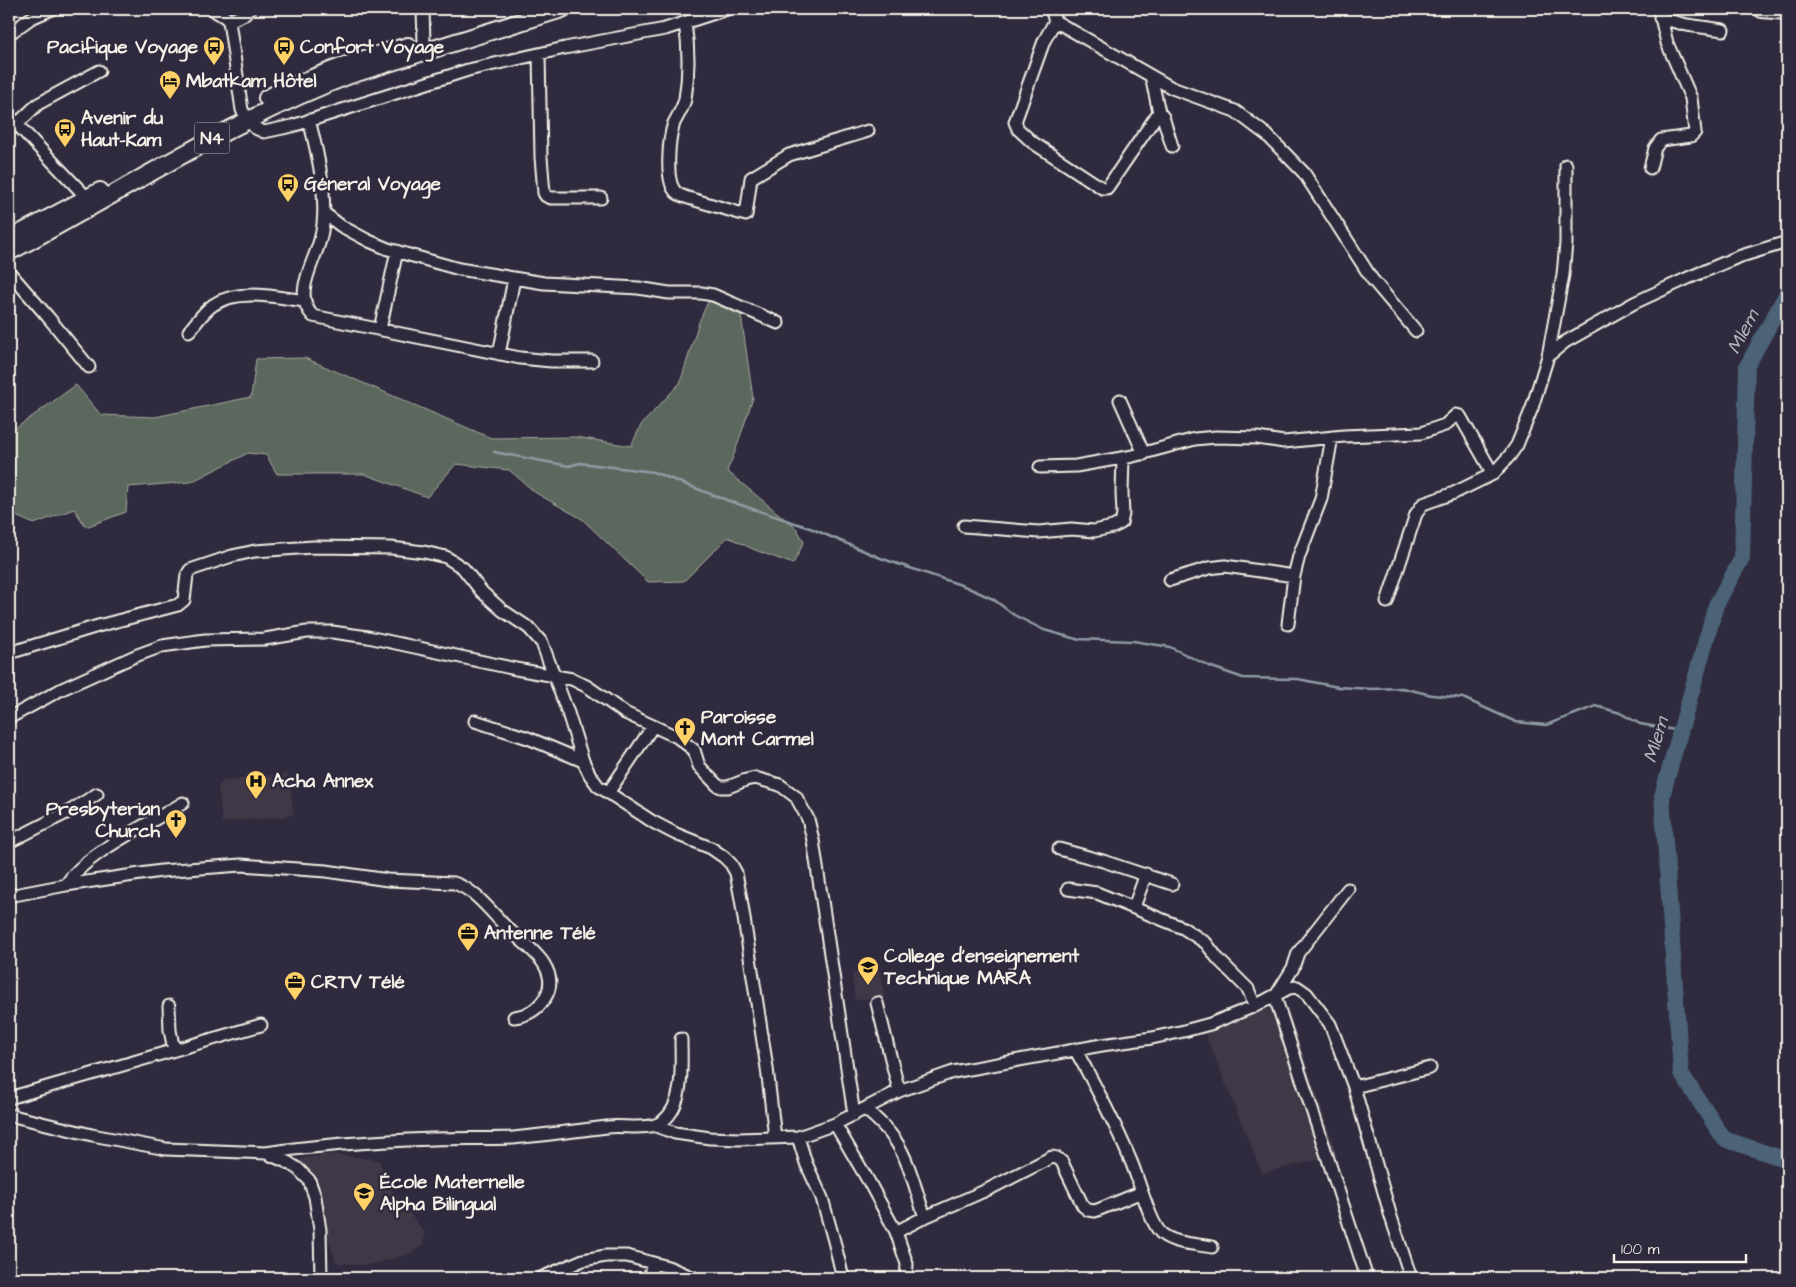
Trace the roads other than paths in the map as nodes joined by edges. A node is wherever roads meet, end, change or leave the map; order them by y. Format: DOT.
graph roads {
  1 [pos="52,9"];
  2 [pos="212,9"];
  3 [pos="250,9"];
  4 [pos="423,9"];
  5 [pos="532,9"];
  6 [pos="562,9"];
  7 [pos="727,9"];
  8 [pos="1051,9"];
  9 [pos="1762,9"];
  10 [pos="1787,11"];
  11 [pos="1659,13"];
  12 [pos="228,21"];
  13 [pos="1055,21"];
  14 [pos="685,23"];
  15 [pos="1723,30"];
  16 [pos="9,34"];
  17 [pos="425,47"];
  18 [pos="539,54"];
  19 [pos="100,71"];
  20 [pos="1151,76"];
  21 [pos="1159,112"];
  22 [pos="245,115"];
  23 [pos="13,120"];
  24 [pos="309,120"];
  25 [pos="868,131"];
  26 [pos="1172,146"];
  27 [pos="1566,165"];
  28 [pos="1650,168"];
  29 [pos="601,198"];
  30 [pos="91,201"];
  31 [pos="324,213"];
  32 [pos="9,238"];
  33 [pos="1787,242"];
  34 [pos="9,252"];
  35 [pos="397,252"];
  36 [pos="9,272"];
  37 [pos="514,279"];
  38 [pos="305,301"];
  39 [pos="778,323"];
  40 [pos="380,329"];
  41 [pos="189,331"];
  42 [pos="1416,331"];
  43 [pos="498,354"];
  44 [pos="1548,356"];
  45 [pos="592,361"];
  46 [pos="89,367"];
  47 [pos="1120,400"];
  48 [pos="1332,437"];
  49 [pos="1144,454"];
  50 [pos="1123,458"];
  51 [pos="1040,467"];
  52 [pos="1493,474"];
  53 [pos="964,526"];
  54 [pos="1294,576"];
  55 [pos="1170,580"];
  56 [pos="1387,602"];
  57 [pos="1288,624"];
  58 [pos="9,654"];
  59 [pos="555,676"];
  60 [pos="9,718"];
  61 [pos="475,721"];
  62 [pos="652,726"];
  63 [pos="583,761"];
  64 [pos="608,793"];
  65 [pos="97,794"];
  66 [pos="183,803"];
  67 [pos="9,842"];
  68 [pos="1058,849"];
  69 [pos="1146,874"];
  70 [pos="1172,884"];
  71 [pos="66,885"];
  72 [pos="1348,888"];
  73 [pos="1068,889"];
  74 [pos="9,896"];
  75 [pos="1134,907"];
  76 [pos="1275,996"];
  77 [pos="877,1003"];
  78 [pos="169,1006"];
  79 [pos="1255,1006"];
  80 [pos="514,1017"];
  81 [pos="261,1024"];
  82 [pos="681,1039"];
  83 [pos="1075,1049"];
  84 [pos="174,1050"];
  85 [pos="1430,1068"];
  86 [pos="1354,1087"];
  87 [pos="899,1091"];
  88 [pos="9,1098"];
  89 [pos="865,1109"];
  90 [pos="854,1114"];
  91 [pos="9,1115"];
  92 [pos="835,1124"];
  93 [pos="656,1126"];
  94 [pos="798,1137"];
  95 [pos="775,1138"];
  96 [pos="266,1153"];
  97 [pos="1142,1192"];
  98 [pos="924,1217"];
  99 [pos="896,1232"];
  100 [pos="1212,1246"];
  101 [pos="652,1263"];
  102 [pos="321,1278"];
  103 [pos="541,1278"];
  104 [pos="650,1278"];
  105 [pos="694,1278"];
  106 [pos="843,1278"];
  107 [pos="906,1278"];
  108 [pos="1367,1278"];
  109 [pos="1411,1278"];
  1 -- 16 [label="street"];
  2 -- 12 [label="street"];
  3 -- 12 [label="street"];
  4 -- 17 [label="street"];
  5 -- 17 [label="highway, N4"];
  6 -- 17 [label="highway, N4"];
  7 -- 14 [label="street"];
  8 -- 13 [label="street"];
  9 -- 10 [label="highway"];
  11 -- 15 [label="street"];
  11 -- 28 [label="street"];
  12 -- 22 [label="street"];
  13 -- 20 [label="street"];
  13 -- 21 [label="street"];
  14 -- 18 [label="street"];
  14 -- 25 [label="street"];
  17 -- 22 [label="highway, N4"];
  18 -- 24 [label="street"];
  18 -- 29 [label="street"];
  19 -- 23 [label="street"];
  20 -- 21 [label="street"];
  20 -- 42 [label="street"];
  21 -- 26 [label="street"];
  22 -- 24 [label="street"];
  22 -- 30 [label="highway, N4"];
  23 -- 30 [label="street"];
  24 -- 31 [label="street"];
  27 -- 44 [label="street"];
  30 -- 32 [label="highway, N4"];
  30 -- 34 [label="highway, N4"];
  31 -- 35 [label="street"];
  31 -- 38 [label="street"];
  33 -- 44 [label="street"];
  35 -- 37 [label="street"];
  35 -- 40 [label="street"];
  36 -- 46 [label="street"];
  37 -- 39 [label="street"];
  37 -- 43 [label="street"];
  38 -- 40 [label="street"];
  38 -- 41 [label="street"];
  40 -- 43 [label="street"];
  43 -- 45 [label="street"];
  44 -- 52 [label="street"];
  47 -- 49 [label="street"];
  48 -- 49 [label="street"];
  48 -- 52 [label="street"];
  48 -- 54 [label="street"];
  49 -- 50 [label="street"];
  50 -- 51 [label="street"];
  50 -- 53 [label="street"];
  52 -- 56 [label="street"];
  54 -- 55 [label="street"];
  54 -- 57 [label="street"];
  58 -- 59 [label="street"];
  59 -- 60 [label="street"];
  59 -- 62 [label="street"];
  59 -- 63 [label="street"];
  61 -- 63 [label="street"];
  62 -- 64 [label="street"];
  62 -- 90 [label="street"];
  63 -- 64 [label="street"];
  64 -- 95 [label="street"];
  65 -- 67 [label="street"];
  66 -- 71 [label="street"];
  68 -- 69 [label="street"];
  69 -- 70 [label="street"];
  69 -- 75 [label="street"];
  71 -- 74 [label="street"];
  71 -- 80 [label="street"];
  72 -- 76 [label="street"];
  73 -- 75 [label="street"];
  75 -- 79 [label="street"];
  76 -- 79 [label="street"];
  76 -- 86 [label="street"];
  76 -- 108 [label="street"];
  77 -- 87 [label="street"];
  78 -- 84 [label="street"];
  79 -- 83 [label="street"];
  81 -- 84 [label="street"];
  82 -- 93 [label="street"];
  83 -- 87 [label="street"];
  83 -- 97 [label="street"];
  84 -- 88 [label="street"];
  85 -- 86 [label="street"];
  86 -- 109 [label="street"];
  87 -- 89 [label="street"];
  89 -- 90 [label="street"];
  89 -- 98 [label="street"];
  90 -- 92 [label="street"];
  91 -- 96 [label="street"];
  92 -- 94 [label="street"];
  92 -- 99 [label="street"];
  93 -- 95 [label="street"];
  93 -- 96 [label="street"];
  94 -- 95 [label="street"];
  94 -- 106 [label="street"];
  96 -- 102 [label="street"];
  97 -- 98 [label="street"];
  97 -- 100 [label="street"];
  98 -- 99 [label="street"];
  99 -- 107 [label="street"];
  101 -- 103 [label="street"];
  101 -- 104 [label="street"];
  101 -- 105 [label="street"];
}
